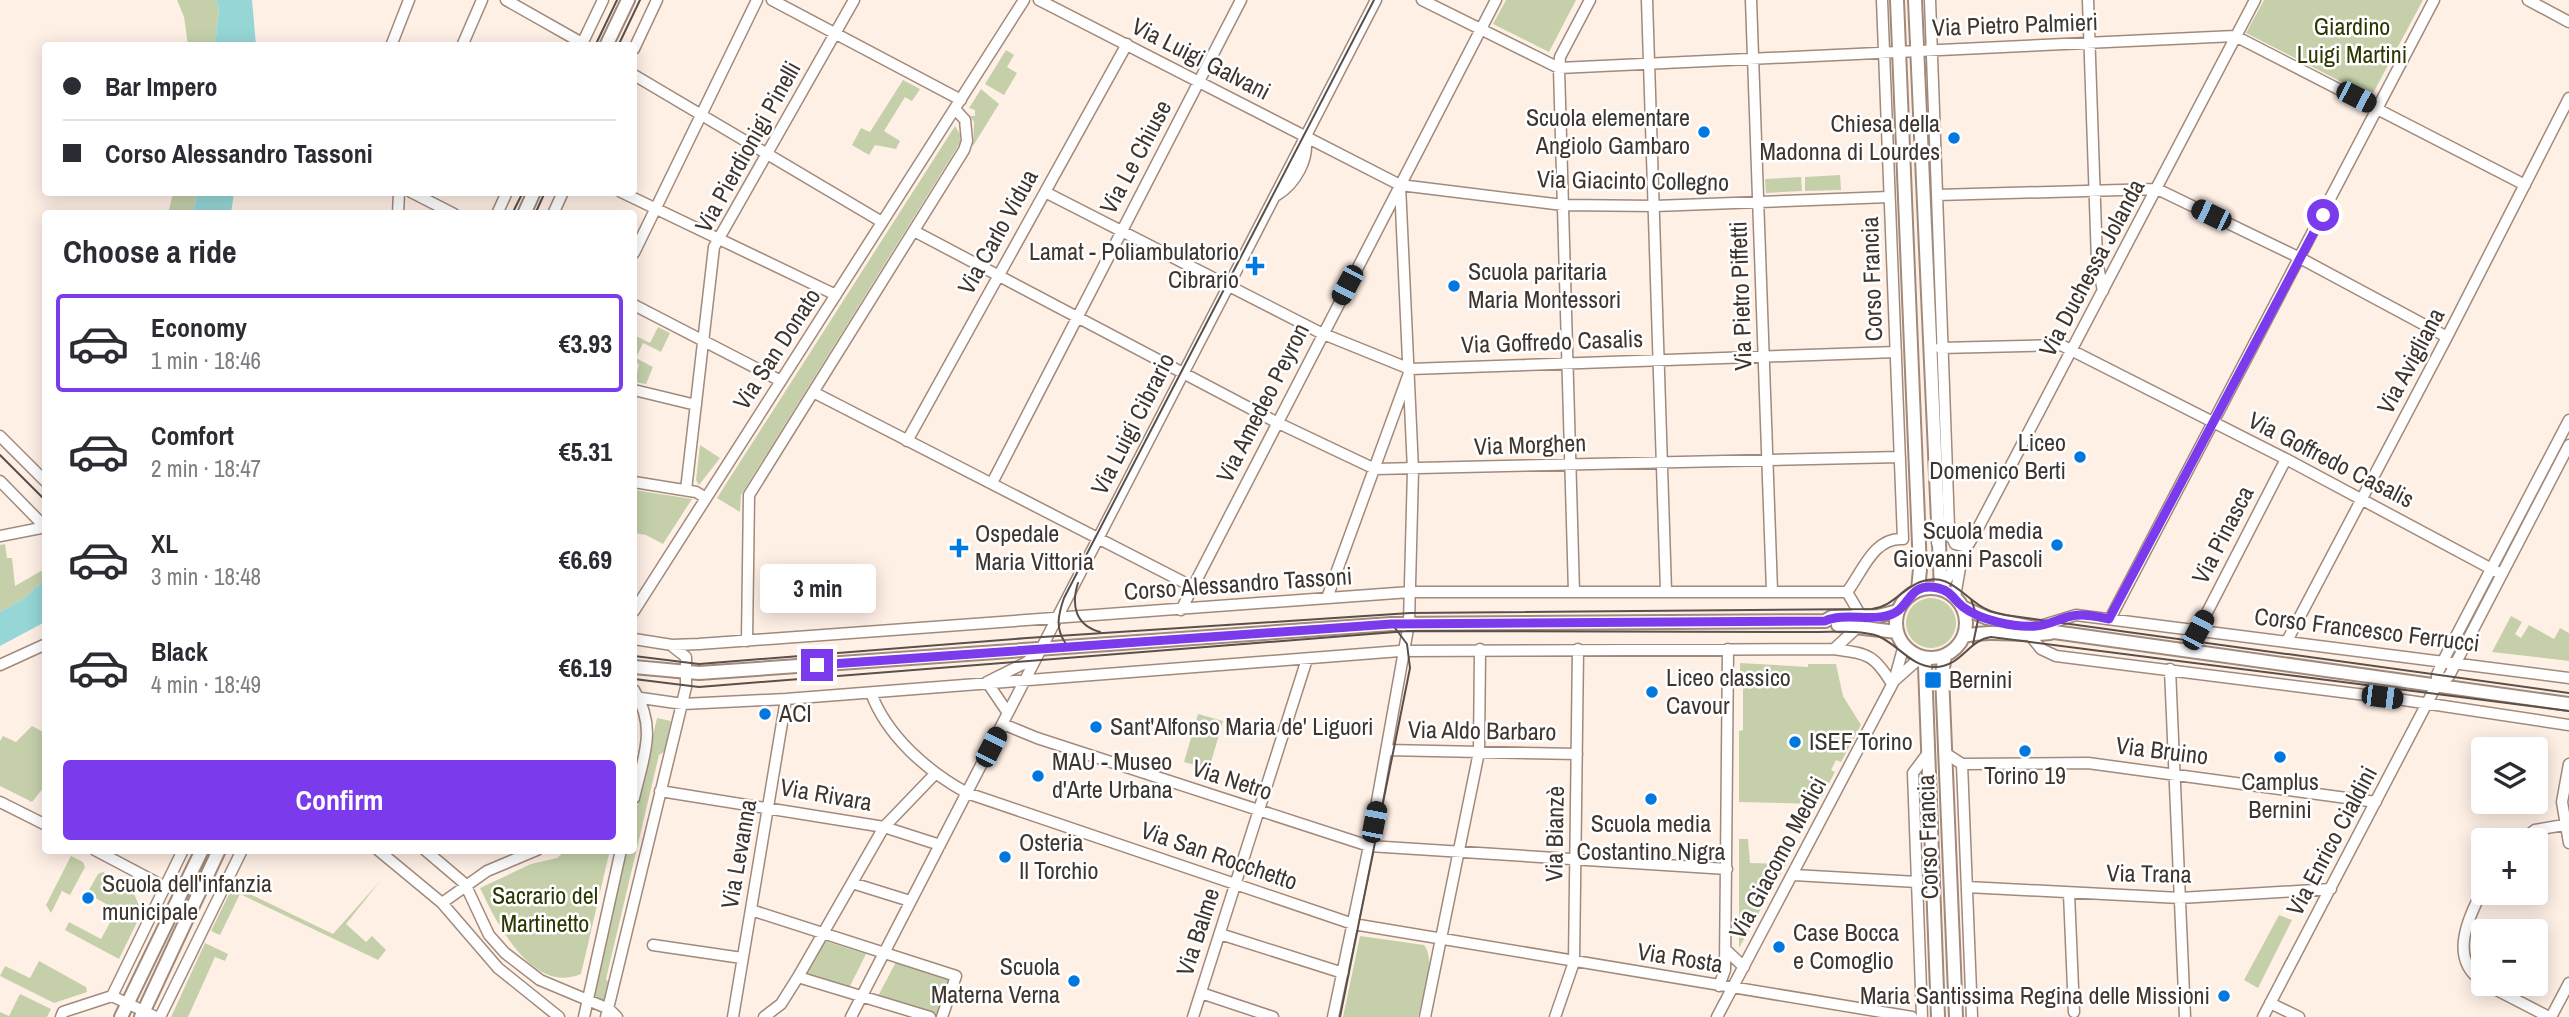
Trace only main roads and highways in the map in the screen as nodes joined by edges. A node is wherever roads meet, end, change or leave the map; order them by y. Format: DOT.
graph roads {
  1 [pos="628,0"];
  2 [pos="1898,0"];
  3 [pos="1915,0"];
  4 [pos="608,42"];
  5 [pos="1941,589"];
  6 [pos="1919,590"];
  7 [pos="1959,602"];
  8 [pos="1898,611"];
  9 [pos="1861,621"];
  10 [pos="2033,631"];
  11 [pos="1897,632"];
  12 [pos="1964,636"];
  13 [pos="1945,656"];
  14 [pos="1921,657"];
  15 [pos="637,667"];
  16 [pos="2543,698"];
  17 [pos="2569,698"];
  18 [pos="2569,704"];
  19 [pos="200,854"];
  20 [pos="217,854"];
  21 [pos="142,1014"];
  22 [pos="121,1017"];
  23 [pos="1938,1017"];
  24 [pos="1956,1017"];
  1 -- 4 [label="main road"];
  2 -- 6 [label="main road, Corso Francia"];
  3 -- 5 [label="main road"];
  5 -- 6 [label="main road"];
  5 -- 7 [label="main road"];
  6 -- 8 [label="main road"];
  7 -- 10 [label="main road"];
  7 -- 12 [label="main road"];
  8 -- 9 [label="main road, Corso Alessandro Tassoni"];
  8 -- 11 [label="main road"];
  9 -- 11 [label="main road"];
  9 -- 15 [label="main road, Corso Alessandro Tassoni"];
  10 -- 12 [label="main road"];
  10 -- 16 [label="main road, Corso Francesco Ferrucci"];
  11 -- 14 [label="main road"];
  12 -- 13 [label="main road"];
  13 -- 14 [label="main road"];
  13 -- 24 [label="main road, Corso Francia"];
  14 -- 23 [label="main road, Corso Francia"];
  16 -- 17 [label="main road"];
  16 -- 18 [label="main road, Corso Francesco Ferrucci"];
  19 -- 22 [label="main road"];
  20 -- 21 [label="main road"];
}
